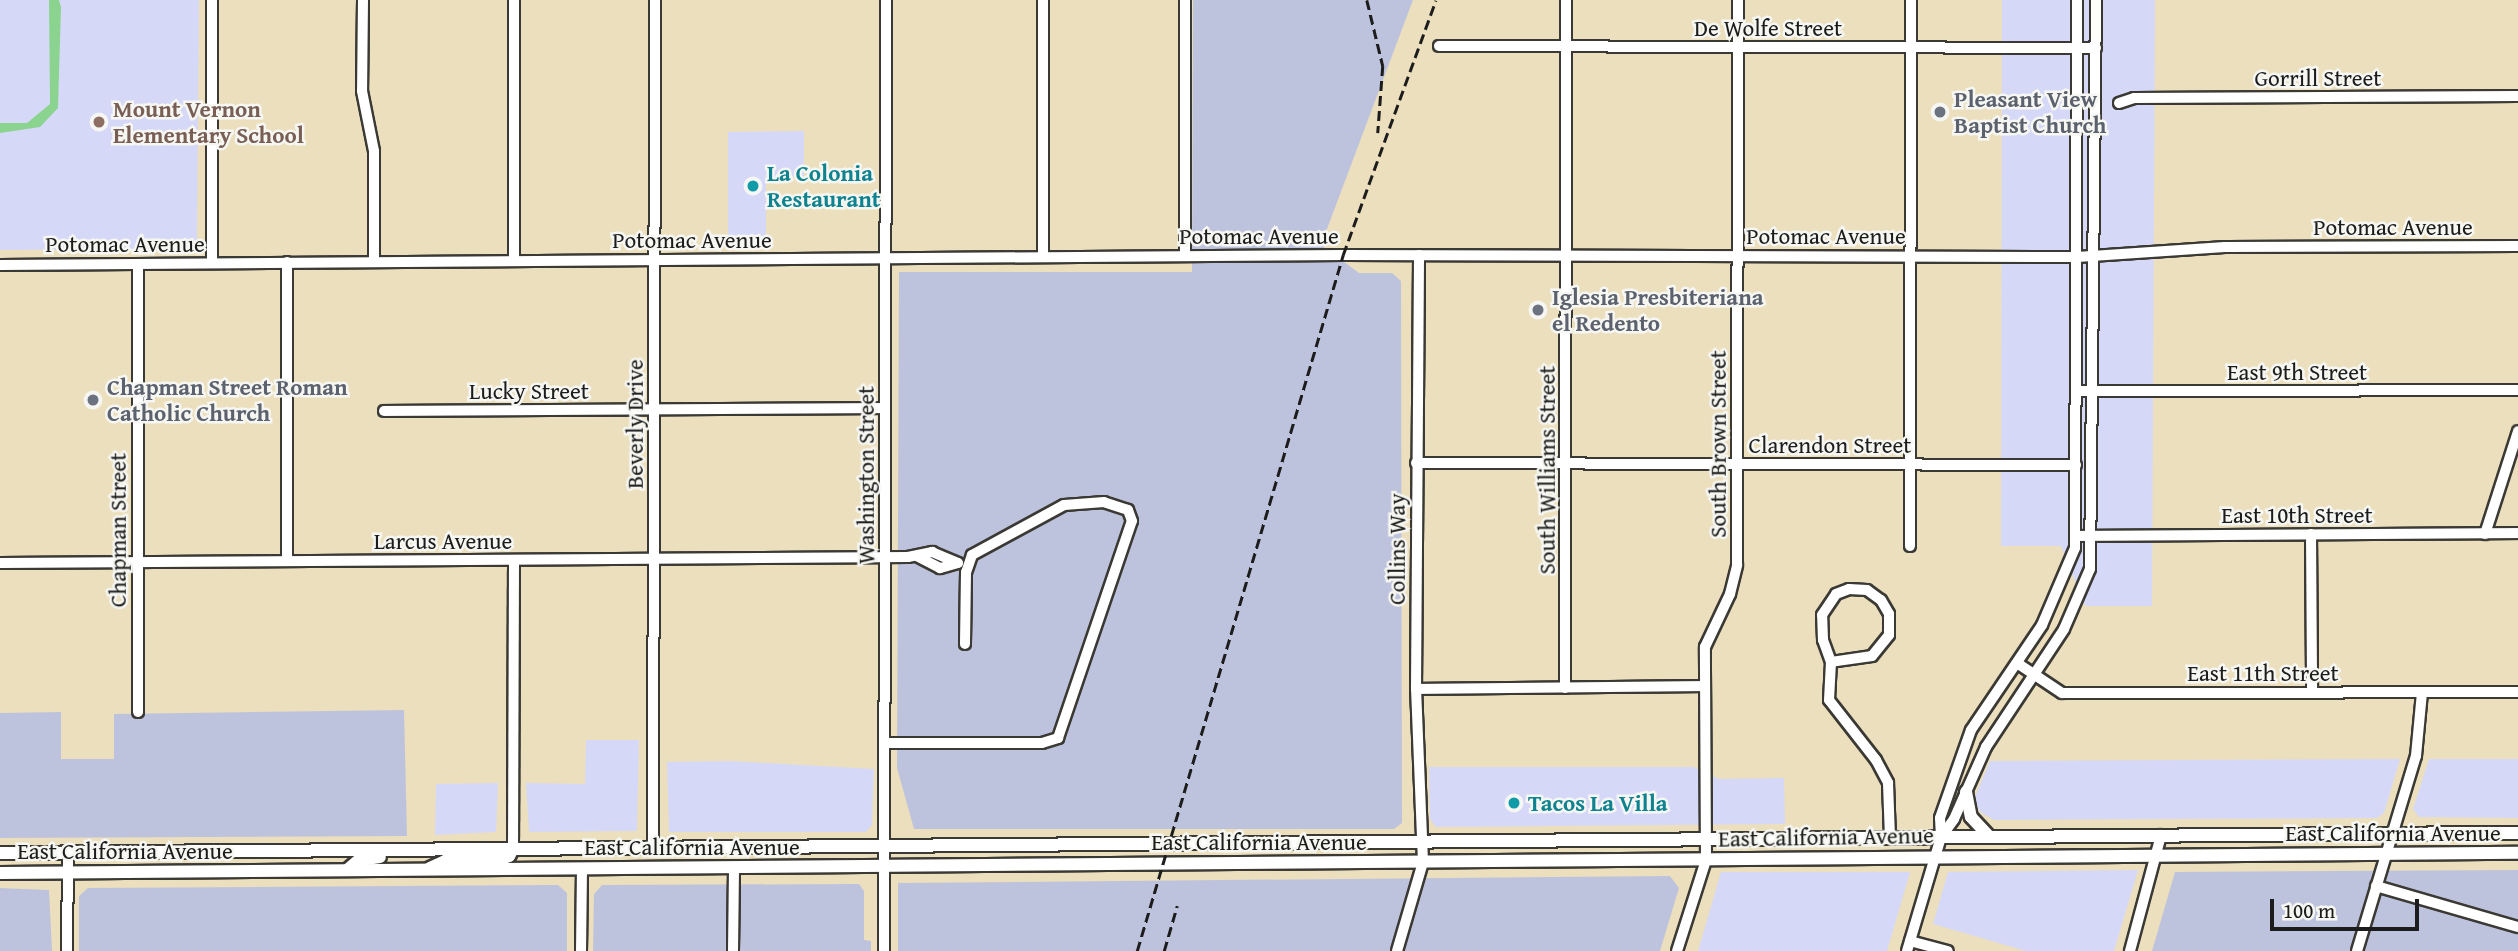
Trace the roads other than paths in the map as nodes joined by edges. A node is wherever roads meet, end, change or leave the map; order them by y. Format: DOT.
graph roads {
  1 [pos="212,0"];
  2 [pos="363,0"];
  3 [pos="514,0"];
  4 [pos="655,0"];
  5 [pos="886,0"];
  6 [pos="1043,0"];
  7 [pos="1185,0"];
  8 [pos="1566,0"];
  9 [pos="1738,0"];
  10 [pos="1910,0"];
  11 [pos="2077,0"];
  12 [pos="2096,0"];
  13 [pos="1439,46"];
  14 [pos="1566,47"];
  15 [pos="1738,47"];
  16 [pos="1910,47"];
  17 [pos="2077,48"];
  18 [pos="2096,48"];
  19 [pos="2518,96"];
  20 [pos="2119,103"];
  21 [pos="2518,246"];
  22 [pos="1419,255"];
  23 [pos="1568,255"];
  24 [pos="1738,255"];
  25 [pos="2096,255"];
  26 [pos="1185,256"];
  27 [pos="1910,256"];
  28 [pos="1042,257"];
  29 [pos="2077,257"];
  30 [pos="886,258"];
  31 [pos="654,260"];
  32 [pos="514,261"];
  33 [pos="287,262"];
  34 [pos="374,262"];
  35 [pos="212,263"];
  36 [pos="138,264"];
  37 [pos="0,265"];
  38 [pos="2518,390"];
  39 [pos="2077,391"];
  40 [pos="2095,391"];
  41 [pos="886,408"];
  42 [pos="654,410"];
  43 [pos="384,411"];
  44 [pos="2518,431"];
  45 [pos="1416,463"];
  46 [pos="1566,464"];
  47 [pos="1738,464"];
  48 [pos="1910,464"];
  49 [pos="2076,465"];
  50 [pos="2518,533"];
  51 [pos="2311,534"];
  52 [pos="2485,534"];
  53 [pos="2093,535"];
  54 [pos="2077,536"];
  55 [pos="1910,546"];
  56 [pos="918,557"];
  57 [pos="885,558"];
  58 [pos="654,559"];
  59 [pos="514,560"];
  60 [pos="287,561"];
  61 [pos="138,562"];
  62 [pos="0,563"];
  63 [pos="963,563"];
  64 [pos="965,644"];
  65 [pos="1831,662"];
  66 [pos="2017,663"];
  67 [pos="2032,675"];
  68 [pos="1703,687"];
  69 [pos="1565,688"];
  70 [pos="1416,689"];
  71 [pos="2312,692"];
  72 [pos="2423,692"];
  73 [pos="2518,692"];
  74 [pos="138,712"];
  75 [pos="885,743"];
  76 [pos="1966,792"];
  77 [pos="2390,833"];
  78 [pos="2518,833"];
  79 [pos="2161,835"];
  80 [pos="1941,836"];
  81 [pos="1989,836"];
  82 [pos="1890,837"];
  83 [pos="1705,839"];
  84 [pos="1422,842"];
  85 [pos="884,847"];
  86 [pos="653,848"];
  87 [pos="513,849"];
  88 [pos="432,850"];
  89 [pos="0,853"];
  90 [pos="68,853"];
  91 [pos="2518,853"];
  92 [pos="2386,854"];
  93 [pos="2157,856"];
  94 [pos="1935,857"];
  95 [pos="1706,860"];
  96 [pos="1423,862"];
  97 [pos="885,866"];
  98 [pos="734,867"];
  99 [pos="426,869"];
  100 [pos="582,869"];
  101 [pos="346,870"];
  102 [pos="68,872"];
  103 [pos="0,873"];
  104 [pos="2376,886"];
  105 [pos="2518,927"];
  106 [pos="1909,946"];
  107 [pos="67,951"];
  108 [pos="581,951"];
  109 [pos="733,951"];
  110 [pos="884,951"];
  111 [pos="1397,951"];
  112 [pos="1677,951"];
  113 [pos="1948,951"];
  114 [pos="2130,951"];
  115 [pos="2357,951"];
  1 -- 35 [label="street"];
  2 -- 34 [label="street"];
  3 -- 32 [label="street"];
  4 -- 31 [label="street, Beverly Drive"];
  5 -- 30 [label="street, Washington Street"];
  6 -- 28 [label="street"];
  7 -- 26 [label="street"];
  8 -- 14 [label="street, South Williams Street"];
  9 -- 15 [label="street, South Brown Street"];
  10 -- 16 [label="street"];
  11 -- 17 [label="street"];
  12 -- 18 [label="street"];
  13 -- 14 [label="street, De Wolfe Street"];
  14 -- 15 [label="street, De Wolfe Street"];
  14 -- 23 [label="street, South Williams Street"];
  15 -- 16 [label="street, De Wolfe Street"];
  15 -- 24 [label="street, South Brown Street"];
  16 -- 17 [label="street, De Wolfe Street"];
  16 -- 27 [label="street"];
  17 -- 18 [label="street, De Wolfe Street"];
  17 -- 29 [label="street"];
  18 -- 25 [label="street"];
  19 -- 20 [label="street, Gorrill Street"];
  21 -- 25 [label="street, Potomac Avenue"];
  22 -- 23 [label="street, Potomac Avenue"];
  22 -- 26 [label="street, Potomac Avenue"];
  22 -- 45 [label="street, Collins Way"];
  23 -- 24 [label="street, Potomac Avenue"];
  23 -- 46 [label="street, South Williams Street"];
  24 -- 27 [label="street, Potomac Avenue"];
  24 -- 47 [label="street, South Brown Street"];
  25 -- 29 [label="street, Potomac Avenue"];
  25 -- 40 [label="street"];
  26 -- 28 [label="street, Potomac Avenue"];
  27 -- 29 [label="street, Potomac Avenue"];
  27 -- 48 [label="street"];
  28 -- 30 [label="street, Potomac Avenue"];
  29 -- 39 [label="street"];
  30 -- 31 [label="street, Potomac Avenue"];
  30 -- 41 [label="street, Washington Street"];
  31 -- 32 [label="street, Potomac Avenue"];
  31 -- 42 [label="street, Beverly Drive"];
  32 -- 34 [label="street, Potomac Avenue"];
  33 -- 34 [label="street, Potomac Avenue"];
  33 -- 35 [label="street, Potomac Avenue"];
  33 -- 60 [label="street"];
  35 -- 36 [label="street, Potomac Avenue"];
  36 -- 37 [label="street, Potomac Avenue"];
  36 -- 61 [label="street, Chapman Street"];
  38 -- 40 [label="street, East 9th Street"];
  39 -- 40 [label="street, East 9th Street"];
  39 -- 49 [label="street"];
  40 -- 53 [label="street"];
  41 -- 42 [label="street, Lucky Street"];
  41 -- 57 [label="street, Washington Street"];
  42 -- 43 [label="street, Lucky Street"];
  42 -- 58 [label="street, Beverly Drive"];
  44 -- 52 [label="street"];
  45 -- 46 [label="street, Clarendon Street"];
  45 -- 70 [label="street, Collins Way"];
  46 -- 47 [label="street, Clarendon Street"];
  46 -- 69 [label="street, South Williams Street"];
  47 -- 48 [label="street, Clarendon Street"];
  47 -- 68 [label="street, South Brown Street"];
  48 -- 49 [label="street, Clarendon Street"];
  48 -- 55 [label="street"];
  49 -- 54 [label="street"];
  50 -- 52 [label="street, East 10th Street"];
  51 -- 52 [label="street, East 10th Street"];
  51 -- 53 [label="street, East 10th Street"];
  51 -- 71 [label="street"];
  53 -- 54 [label="street, East 10th Street"];
  53 -- 67 [label="street"];
  54 -- 66 [label="street"];
  56 -- 57 [label="street, Larcus Avenue"];
  56 -- 63 [label="street"];
  56 -- 63 [label="street"];
  57 -- 58 [label="street, Larcus Avenue"];
  57 -- 75 [label="street, Washington Street"];
  58 -- 59 [label="street, Larcus Avenue"];
  58 -- 86 [label="street, Beverly Drive"];
  59 -- 60 [label="street, Larcus Avenue"];
  59 -- 87 [label="street"];
  60 -- 61 [label="street, Larcus Avenue"];
  61 -- 62 [label="street, Larcus Avenue"];
  61 -- 74 [label="street, Chapman Street"];
  63 -- 64 [label="street"];
  63 -- 75 [label="street"];
  65 -- 65 [label="street"];
  65 -- 82 [label="street"];
  66 -- 67 [label="street, East 11th Street"];
  66 -- 80 [label="street"];
  67 -- 71 [label="street, East 11th Street"];
  67 -- 76 [label="street"];
  68 -- 69 [label="street"];
  68 -- 83 [label="street, South Brown Street"];
  69 -- 70 [label="street"];
  70 -- 84 [label="street, Collins Way"];
  71 -- 72 [label="street, East 11th Street"];
  72 -- 73 [label="street, East 11th Street"];
  72 -- 77 [label="street"];
  75 -- 85 [label="street, Washington Street"];
  76 -- 80 [label="street"];
  76 -- 81 [label="main road"];
  77 -- 78 [label="main road, East California Avenue"];
  77 -- 79 [label="main road, East California Avenue"];
  77 -- 92 [label="street"];
  79 -- 81 [label="main road, East California Avenue"];
  79 -- 93 [label="street"];
  80 -- 81 [label="main road, East California Avenue"];
  80 -- 82 [label="main road, East California Avenue"];
  80 -- 94 [label="street"];
  82 -- 83 [label="main road, East California Avenue"];
  83 -- 84 [label="main road, East California Avenue"];
  83 -- 95 [label="street, South Brown Street"];
  84 -- 85 [label="main road, East California Avenue"];
  84 -- 96 [label="street, Collins Way"];
  85 -- 86 [label="main road, East California Avenue"];
  85 -- 97 [label="street, Washington Street"];
  86 -- 87 [label="main road, East California Avenue"];
  87 -- 88 [label="main road, East California Avenue"];
  87 -- 99 [label="main road"];
  88 -- 90 [label="main road, East California Avenue"];
  88 -- 101 [label="main road"];
  89 -- 90 [label="main road, East California Avenue"];
  90 -- 102 [label="street"];
  91 -- 92 [label="main road, East California Avenue"];
  92 -- 93 [label="main road, East California Avenue"];
  92 -- 104 [label="street"];
  93 -- 94 [label="main road, East California Avenue"];
  93 -- 114 [label="street"];
  94 -- 95 [label="main road, East California Avenue"];
  94 -- 106 [label="street"];
  95 -- 96 [label="main road, East California Avenue"];
  95 -- 112 [label="street"];
  96 -- 97 [label="main road, East California Avenue"];
  96 -- 111 [label="street, Collins Way"];
  97 -- 98 [label="main road, East California Avenue"];
  97 -- 110 [label="street, Washington Street"];
  98 -- 100 [label="main road, East California Avenue"];
  98 -- 109 [label="street"];
  99 -- 100 [label="main road, East California Avenue"];
  99 -- 101 [label="main road, East California Avenue"];
  100 -- 108 [label="street"];
  101 -- 102 [label="main road, East California Avenue"];
  102 -- 103 [label="main road, East California Avenue"];
  102 -- 107 [label="street"];
  104 -- 105 [label="street"];
  104 -- 115 [label="street"];
  106 -- 113 [label="street"];
}
